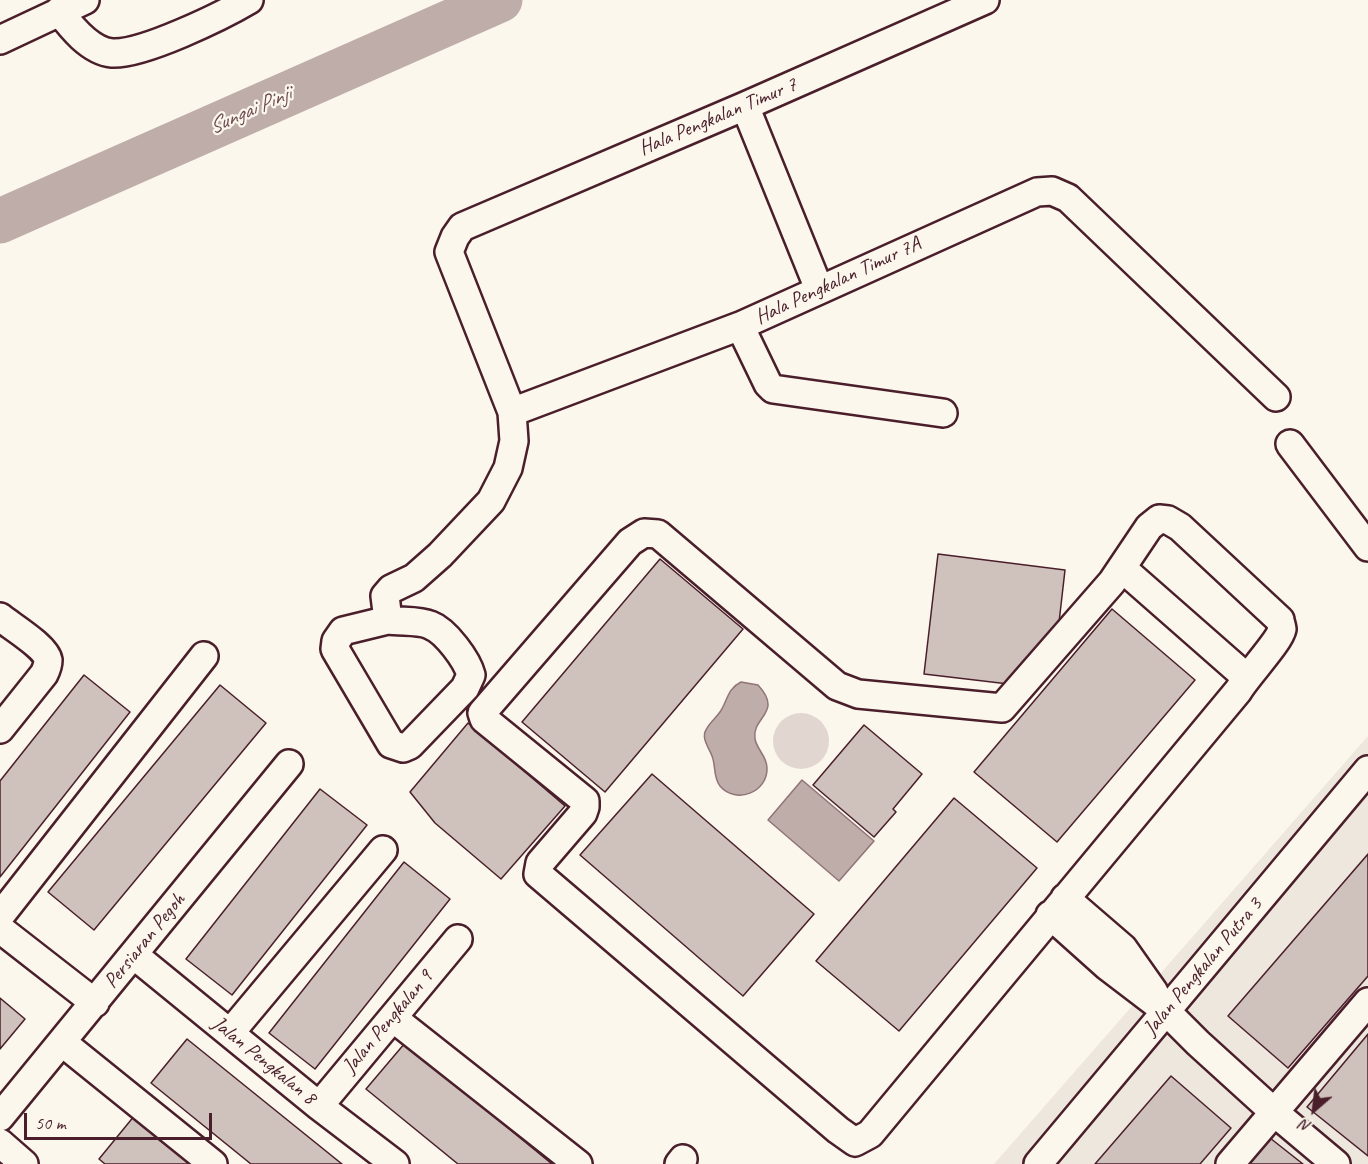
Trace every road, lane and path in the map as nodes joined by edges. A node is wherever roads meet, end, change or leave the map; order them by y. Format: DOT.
graph roads {
  1 [pos="85,0"];
  2 [pos="249,0"];
  3 [pos="985,0"];
  4 [pos="59,11"];
  5 [pos="0,40"];
  6 [pos="746,106"];
  7 [pos="819,289"];
  8 [pos="740,326"];
  9 [pos="1276,397"];
  10 [pos="512,412"];
  11 [pos="943,413"];
  12 [pos="1290,444"];
  13 [pos="1368,547"];
  14 [pos="1123,569"];
  15 [pos="0,617"];
  16 [pos="388,620"];
  17 [pos="204,656"];
  18 [pos="1246,677"];
  19 [pos="0,729"];
  20 [pos="289,764"];
  21 [pos="1368,770"];
  22 [pos="383,850"];
  23 [pos="1058,906"];
  24 [pos="0,916"];
  25 [pos="0,929"];
  26 [pos="458,939"];
  27 [pos="134,955"];
  28 [pos="1368,1002"];
  29 [pos="95,1003"];
  30 [pos="1166,1011"];
  31 [pos="393,1018"];
  32 [pos="230,1033"];
  33 [pos="63,1043"];
  34 [pos="318,1106"];
  35 [pos="1274,1112"];
  36 [pos="0,1117"];
  37 [pos="0,1143"];
  38 [pos="24,1164"];
  39 [pos="213,1164"];
  40 [pos="395,1164"];
  41 [pos="578,1164"];
  42 [pos="1038,1164"];
  43 [pos="1230,1164"];
  44 [pos="1336,1164"];
  1 -- 4 [label="street"];
  2 -- 4 [label="street"];
  3 -- 6 [label="street, Hala Pengkalan Timur 7"];
  4 -- 5 [label="street"];
  6 -- 7 [label="street"];
  6 -- 10 [label="street, Hala Pengkalan Timur 7"];
  7 -- 8 [label="street, Hala Pengkalan Timur 7A"];
  7 -- 9 [label="street, Hala Pengkalan Timur 7A"];
  8 -- 10 [label="street, Hala Pengkalan Timur 7A"];
  8 -- 11 [label="street"];
  10 -- 16 [label="street"];
  12 -- 13 [label="street"];
  14 -- 18 [label="street"];
  14 -- 18 [label="street"];
  14 -- 23 [label="street"];
  15 -- 19 [label="street"];
  16 -- 16 [label="street"];
  17 -- 24 [label="street"];
  18 -- 23 [label="street"];
  20 -- 27 [label="street, Persiaran Pegoh"];
  21 -- 30 [label="street, Jalan Pengkalan Putra 3"];
  22 -- 32 [label="street"];
  23 -- 30 [label="street"];
  25 -- 29 [label="street"];
  26 -- 31 [label="street, Jalan Pengkalan 9"];
  27 -- 29 [label="street, Persiaran Pegoh"];
  27 -- 32 [label="street, Jalan Pengkalan 8"];
  28 -- 35 [label="street"];
  29 -- 33 [label="street, Persiaran Pegoh"];
  30 -- 35 [label="street"];
  30 -- 42 [label="street, Jalan Pengkalan Putra 3"];
  31 -- 34 [label="street, Jalan Pengkalan 9"];
  31 -- 41 [label="street"];
  32 -- 34 [label="street, Jalan Pengkalan 8"];
  33 -- 36 [label="street, Persiaran Pegoh"];
  33 -- 39 [label="street"];
  34 -- 40 [label="street, Jalan Pengkalan 8"];
  35 -- 43 [label="street"];
  35 -- 44 [label="street"];
  37 -- 38 [label="street"];
}
